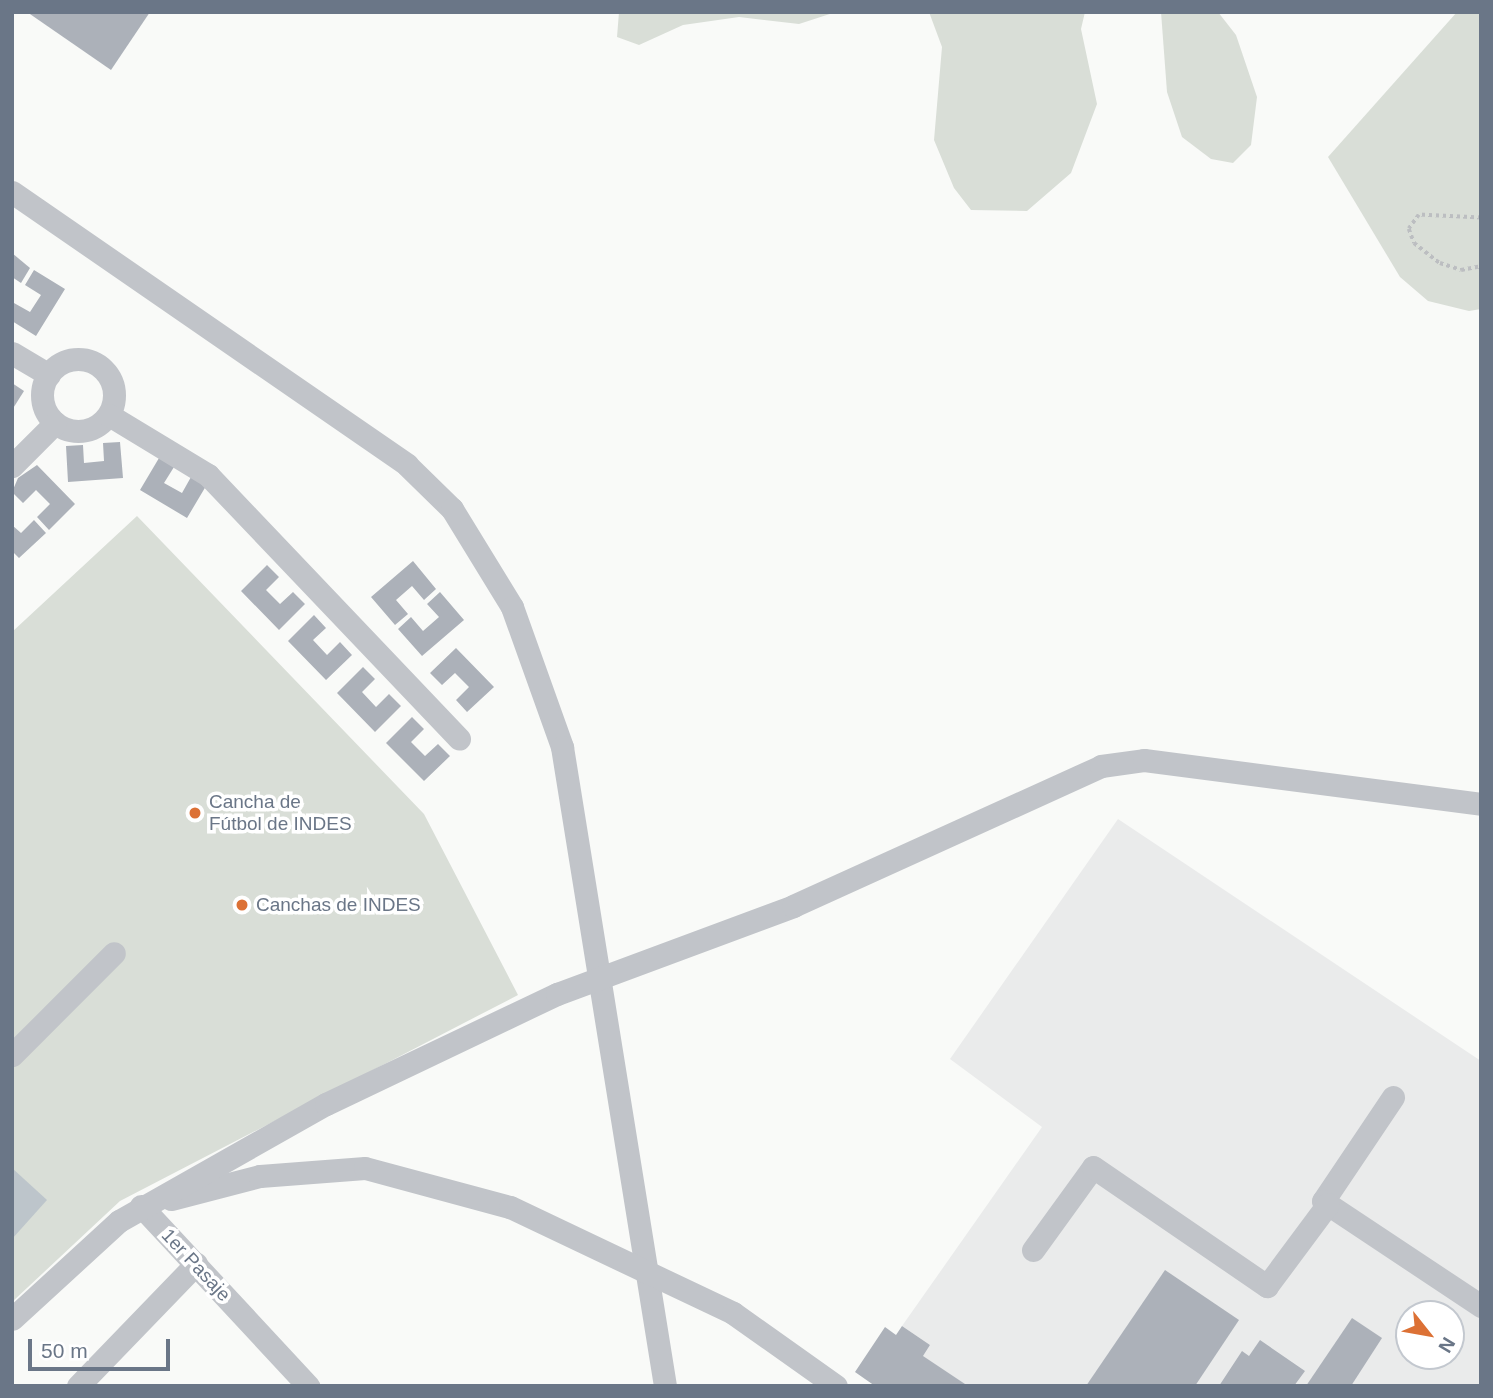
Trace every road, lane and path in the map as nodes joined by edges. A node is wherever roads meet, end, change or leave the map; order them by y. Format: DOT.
graph roads {
  1 [pos="12,192"];
  2 [pos="1481,218"];
  3 [pos="1481,266"];
  4 [pos="12,353"];
  5 [pos="49,374"];
  6 [pos="109,415"];
  7 [pos="55,423"];
  8 [pos="12,466"];
  9 [pos="459,738"];
  10 [pos="1481,804"];
  11 [pos="114,953"];
  12 [pos="603,977"];
  13 [pos="12,1055"];
  14 [pos="1394,1097"];
  15 [pos="1328,1205"];
  16 [pos="141,1206"];
  17 [pos="1033,1250"];
  18 [pos="196,1264"];
  19 [pos="648,1272"];
  20 [pos="1481,1306"];
  21 [pos="12,1319"];
  22 [pos="78,1386"];
  23 [pos="308,1386"];
  24 [pos="664,1386"];
  25 [pos="836,1386"];
  1 -- 12 [label="street"];
  2 -- 3 [label="path"];
  4 -- 5 [label="street"];
  5 -- 6 [label="street"];
  5 -- 7 [label="street"];
  6 -- 7 [label="street"];
  6 -- 9 [label="street"];
  7 -- 8 [label="street"];
  10 -- 12 [label="street"];
  11 -- 13 [label="street"];
  12 -- 16 [label="street"];
  12 -- 19 [label="street"];
  14 -- 15 [label="street"];
  15 -- 17 [label="street"];
  15 -- 20 [label="street"];
  16 -- 18 [label="street, 1er Pasaje"];
  16 -- 19 [label="street"];
  16 -- 21 [label="street"];
  18 -- 22 [label="street"];
  18 -- 23 [label="street, 1er Pasaje"];
  19 -- 24 [label="street"];
  19 -- 25 [label="street"];
}
